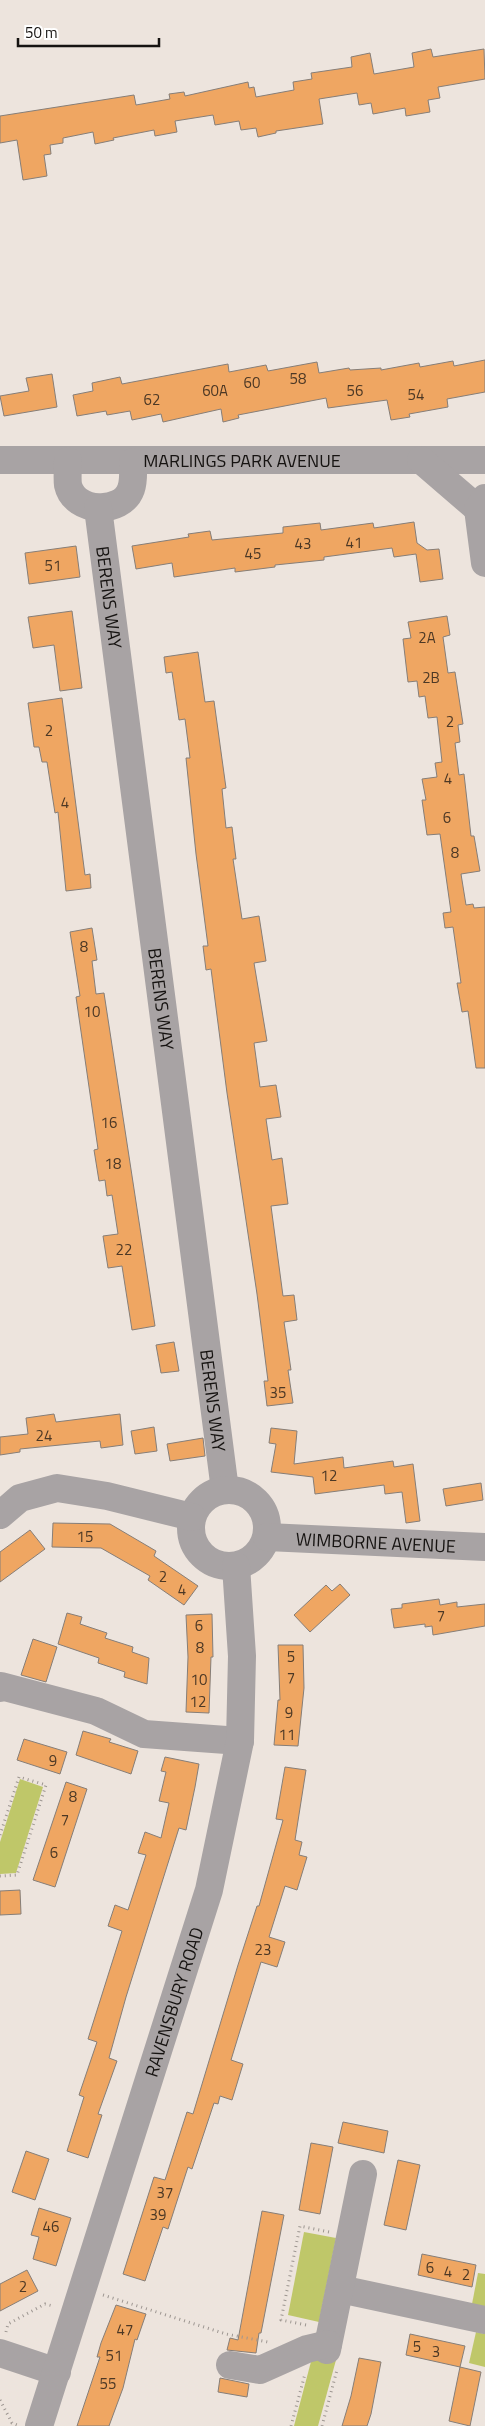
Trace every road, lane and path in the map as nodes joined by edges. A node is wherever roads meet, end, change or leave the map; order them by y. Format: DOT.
graph roads {
  1 [pos="0,460"];
  2 [pos="420,460"];
  3 [pos="485,460"];
  4 [pos="68,461"];
  5 [pos="133,462"];
  6 [pos="481,503"];
  7 [pos="98,508"];
  8 [pos="485,563"];
  9 [pos="225,1490"];
  10 [pos="0,1515"];
  11 [pos="192,1517"];
  12 [pos="267,1537"];
  13 [pos="485,1547"];
  14 [pos="236,1566"];
  15 [pos="0,1688"];
  16 [pos="240,1741"];
  17 [pos="0,1835"];
  18 [pos="0,1876"];
  19 [pos="363,2174"];
  20 [pos="350,2236"];
  21 [pos="340,2289"];
  22 [pos="80,2301"];
  23 [pos="485,2320"];
  24 [pos="271,2342"];
  25 [pos="325,2343"];
  26 [pos="0,2353"];
  27 [pos="230,2365"];
  28 [pos="57,2372"];
  29 [pos="0,2400"];
  30 [pos="20,2426"];
  31 [pos="39,2426"];
  32 [pos="291,2426"];
  33 [pos="322,2426"];
  1 -- 4 [label="street, MARLINGS PARK AVENUE"];
  2 -- 3 [label="street, MARLINGS PARK AVENUE"];
  2 -- 5 [label="street, MARLINGS PARK AVENUE"];
  2 -- 6 [label="street"];
  4 -- 5 [label="street, MARLINGS PARK AVENUE"];
  4 -- 7 [label="street"];
  5 -- 7 [label="street"];
  6 -- 8 [label="street"];
  7 -- 9 [label="street, BERENS WAY"];
  9 -- 11 [label="street"];
  9 -- 12 [label="street"];
  10 -- 11 [label="street"];
  11 -- 14 [label="street"];
  12 -- 13 [label="street, WIMBORNE AVENUE"];
  12 -- 14 [label="street"];
  14 -- 16 [label="street, RAVENSBURY ROAD"];
  15 -- 16 [label="street"];
  16 -- 22 [label="street, RAVENSBURY ROAD"];
  17 -- 18 [label="path"];
  19 -- 20 [label="street"];
  20 -- 21 [label="street"];
  20 -- 25 [label="path"];
  21 -- 23 [label="street"];
  21 -- 25 [label="street"];
  22 -- 24 [label="path"];
  22 -- 26 [label="path"];
  22 -- 28 [label="street, RAVENSBURY ROAD"];
  25 -- 27 [label="street"];
  25 -- 32 [label="path"];
  25 -- 33 [label="path"];
  26 -- 28 [label="street"];
  28 -- 31 [label="street, RAVENSBURY ROAD"];
  29 -- 30 [label="path"];
}
